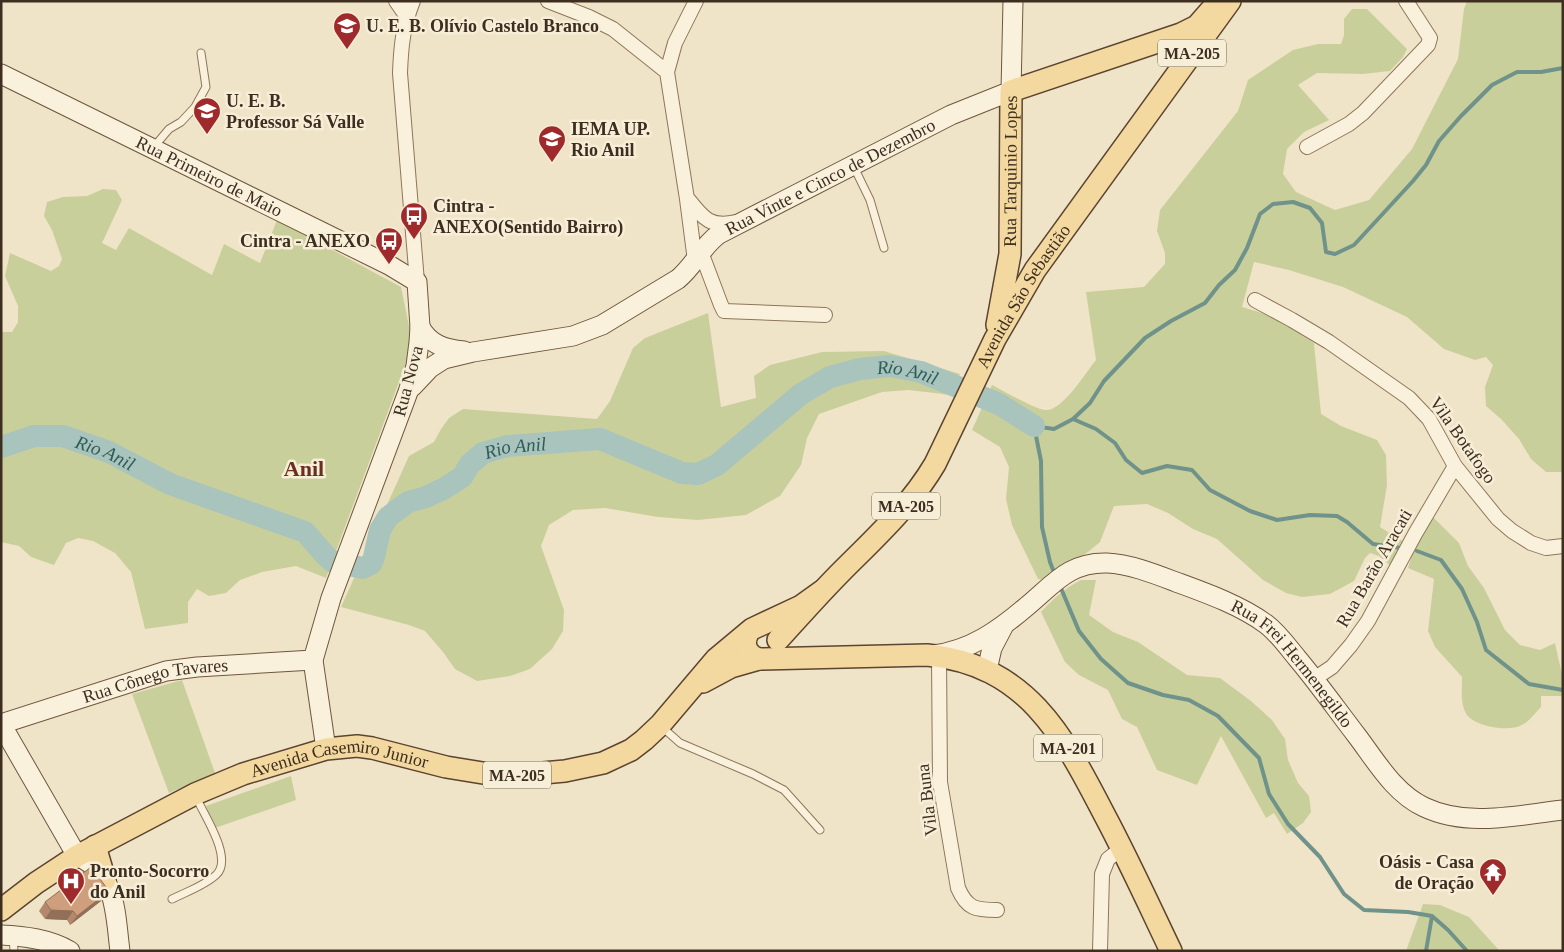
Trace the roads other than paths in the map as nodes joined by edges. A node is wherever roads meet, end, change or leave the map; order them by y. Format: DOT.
graph roads {
  1 [pos="396,1"];
  2 [pos="413,1"];
  3 [pos="548,1"];
  4 [pos="696,1"];
  5 [pos="1013,1"];
  6 [pos="1217,1"];
  7 [pos="1230,1"];
  8 [pos="1406,1"];
  9 [pos="407,17"];
  10 [pos="1148,46"];
  11 [pos="200,53"];
  12 [pos="667,72"];
  13 [pos="3,79"];
  14 [pos="1170,83"];
  15 [pos="1011,91"];
  16 [pos="1307,147"];
  17 [pos="152,149"];
  18 [pos="853,165"];
  19 [pos="687,199"];
  20 [pos="745,220"];
  21 [pos="884,248"];
  22 [pos="1010,254"];
  23 [pos="698,257"];
  24 [pos="1035,270"];
  25 [pos="417,282"];
  26 [pos="1255,300"];
  27 [pos="825,315"];
  28 [pos="420,327"];
  29 [pos="995,339"];
  30 [pos="473,352"];
  31 [pos="408,392"];
  32 [pos="1455,466"];
  33 [pos="1563,546"];
  34 [pos="822,592"];
  35 [pos="1005,624"];
  36 [pos="753,630"];
  37 [pos="770,650"];
  38 [pos="933,656"];
  39 [pos="314,660"];
  40 [pos="987,670"];
  41 [pos="1314,679"];
  42 [pos="685,696"];
  43 [pos="1,724"];
  44 [pos="660,725"];
  45 [pos="326,749"];
  46 [pos="195,794"];
  47 [pos="1563,810"];
  48 [pos="820,830"];
  49 [pos="95,846"];
  50 [pos="1122,848"];
  51 [pos="77,856"];
  52 [pos="105,880"];
  53 [pos="172,899"];
  54 [pos="1,910"];
  55 [pos="997,910"];
  56 [pos="9,940"];
  57 [pos="70,951"];
  58 [pos="120,951"];
  59 [pos="1100,951"];
  60 [pos="1172,951"];
  1 -- 9 [label="street"];
  2 -- 9 [label="street, Rua Nova"];
  3 -- 12 [label="street"];
  4 -- 12 [label="street"];
  5 -- 15 [label="street, Rua Tarquinio Lopes"];
  6 -- 10 [label="main road, Rua Vinte e Cinco de Dezembro / MA-205"];
  7 -- 14 [label="main road, Avenida São Sebastião / MA-205"];
  8 -- 16 [label="street"];
  9 -- 25 [label="street, Rua Nova"];
  10 -- 14 [label="main road"];
  10 -- 15 [label="main road, Rua Vinte e Cinco de Dezembro"];
  11 -- 17 [label="lane"];
  12 -- 19 [label="street"];
  13 -- 17 [label="street, Rua Primeiro de Maio"];
  14 -- 24 [label="main road, Avenida São Sebastião / MA-205"];
  15 -- 18 [label="street, Rua Vinte e Cinco de Dezembro"];
  15 -- 22 [label="main road, Rua Tarquinio Lopes"];
  17 -- 25 [label="street, Rua Primeiro de Maio"];
  18 -- 20 [label="street, Rua Vinte e Cinco de Dezembro"];
  18 -- 21 [label="lane"];
  19 -- 20 [label="street"];
  19 -- 23 [label="street"];
  20 -- 23 [label="street, Rua Vinte e Cinco de Dezembro"];
  22 -- 24 [label="main road"];
  22 -- 29 [label="main road, Rua Tarquinio Lopes"];
  23 -- 27 [label="street"];
  23 -- 30 [label="street, Rua Vinte e Cinco de Dezembro"];
  24 -- 29 [label="main road, Avenida São Sebastião / MA-205"];
  25 -- 28 [label="street, Rua Nova"];
  26 -- 32 [label="street, Vila Botafogo"];
  28 -- 30 [label="street, Rua Vinte e Cinco de Dezembro"];
  28 -- 31 [label="street, Rua Nova"];
  29 -- 34 [label="main road, Avenida São Sebastião / MA-205"];
  30 -- 31 [label="street, Rua Vinte e Cinco de Dezembro"];
  31 -- 39 [label="street, Rua Nova"];
  32 -- 33 [label="street, Vila Botafogo"];
  32 -- 41 [label="street, Rua Barão Aracati"];
  34 -- 36 [label="main road, Avenida São Sebastião / MA-205"];
  34 -- 37 [label="main road, Avenida São Sebastião / MA-205"];
  35 -- 38 [label="street, Rua Frei Hermenegildo"];
  35 -- 40 [label="street, Rua Frei Hermenegildo"];
  35 -- 41 [label="street, Rua Frei Hermenegildo"];
  36 -- 37 [label="main road"];
  36 -- 37 [label="main road"];
  36 -- 42 [label="main road, Avenida Casemiro Junior / MA-205"];
  37 -- 38 [label="main road, MA-201"];
  37 -- 42 [label="main road, Avenida Casemiro Junior / MA-205"];
  38 -- 40 [label="main road, MA-201"];
  38 -- 55 [label="street, Vila Buna"];
  39 -- 43 [label="street, Rua Cônego Tavares"];
  39 -- 45 [label="street, Rua Nova"];
  40 -- 50 [label="main road, MA-201"];
  41 -- 47 [label="street, Rua Frei Hermenegildo"];
  42 -- 44 [label="main road, Avenida Casemiro Junior / MA-205"];
  43 -- 51 [label="street"];
  44 -- 45 [label="main road, Avenida Casemiro Junior / MA-205"];
  44 -- 48 [label="lane"];
  45 -- 46 [label="main road, Avenida Casemiro Junior / MA-205"];
  46 -- 49 [label="main road, Avenida Casemiro Junior / MA-205"];
  46 -- 53 [label="lane"];
  49 -- 51 [label="main road, Avenida Casemiro Junior / MA-205"];
  49 -- 52 [label="main road"];
  50 -- 59 [label="street"];
  50 -- 60 [label="main road, MA-201"];
  51 -- 52 [label="street"];
  51 -- 54 [label="main road, Avenida Casemiro Junior / MA-205"];
  52 -- 58 [label="street"];
  56 -- 57 [label="street"];
}
